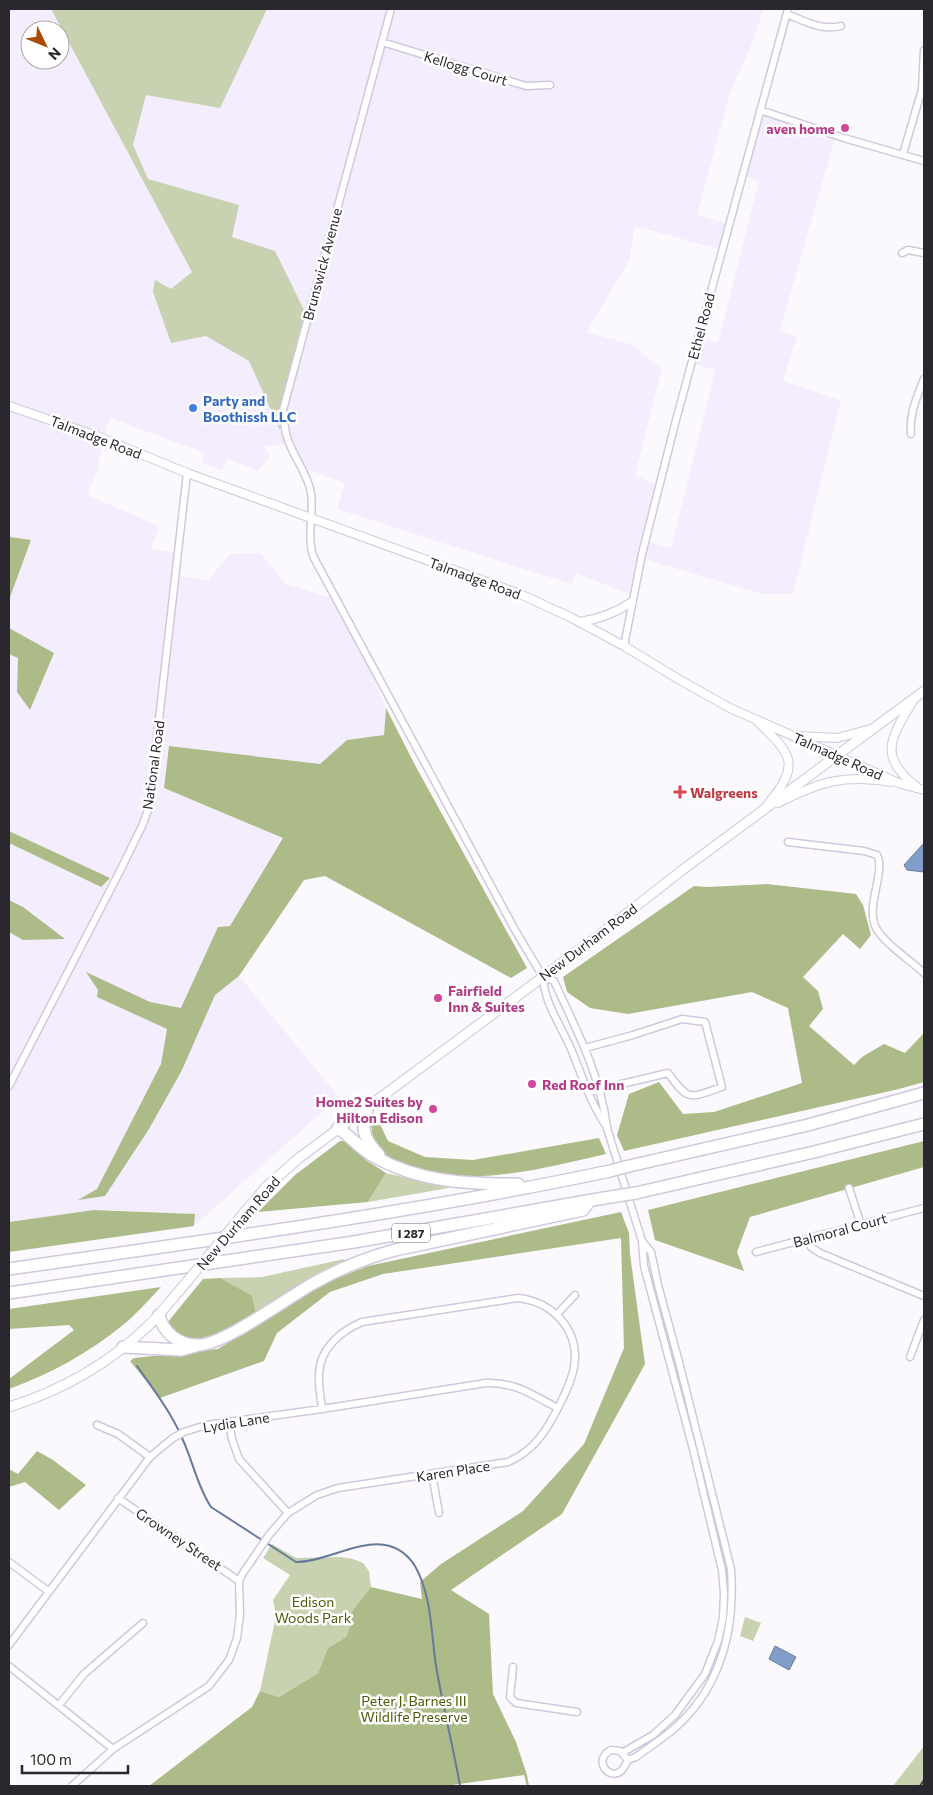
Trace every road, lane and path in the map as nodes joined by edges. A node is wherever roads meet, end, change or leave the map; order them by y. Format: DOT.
graph roads {
  1 [pos="391,9"];
  2 [pos="788,12"];
  3 [pos="841,26"];
  4 [pos="382,42"];
  5 [pos="924,50"];
  6 [pos="924,81"];
  7 [pos="550,84"];
  8 [pos="760,110"];
  9 [pos="903,154"];
  10 [pos="924,161"];
  11 [pos="902,253"];
  12 [pos="924,253"];
  13 [pos="924,379"];
  14 [pos="9,406"];
  15 [pos="911,434"];
  16 [pos="187,473"];
  17 [pos="312,517"];
  18 [pos="632,602"];
  19 [pos="580,622"];
  20 [pos="624,646"];
  21 [pos="924,691"];
  22 [pos="915,698"];
  23 [pos="754,718"];
  24 [pos="873,728"];
  25 [pos="793,735"];
  26 [pos="837,755"];
  27 [pos="901,784"];
  28 [pos="923,790"];
  29 [pos="763,810"];
  30 [pos="788,842"];
  31 [pos="924,973"];
  32 [pos="543,977"];
  33 [pos="585,1048"];
  34 [pos="9,1086"];
  35 [pos="600,1088"];
  36 [pos="588,1092"];
  37 [pos="924,1093"];
  38 [pos="368,1106"];
  39 [pos="924,1124"];
  40 [pos="338,1128"];
  41 [pos="607,1128"];
  42 [pos="386,1163"];
  43 [pos="548,1184"];
  44 [pos="849,1188"];
  45 [pos="589,1202"];
  46 [pos="924,1208"];
  47 [pos="861,1225"];
  48 [pos="808,1239"];
  49 [pos="642,1241"];
  50 [pos="756,1252"];
  51 [pos="9,1269"];
  52 [pos="9,1292"];
  53 [pos="575,1295"];
  54 [pos="924,1296"];
  55 [pos="557,1314"];
  56 [pos="159,1315"];
  57 [pos="924,1320"];
  58 [pos="198,1346"];
  59 [pos="123,1347"];
  60 [pos="910,1357"];
  61 [pos="9,1407"];
  62 [pos="558,1408"];
  63 [pos="322,1409"];
  64 [pos="229,1422"];
  65 [pos="97,1426"];
  66 [pos="150,1457"];
  67 [pos="432,1474"];
  68 [pos="118,1498"];
  69 [pos="288,1513"];
  70 [pos="439,1513"];
  71 [pos="9,1562"];
  72 [pos="239,1581"];
  73 [pos="48,1591"];
  74 [pos="143,1623"];
  75 [pos="9,1645"];
  76 [pos="9,1666"];
  77 [pos="513,1667"];
  78 [pos="59,1705"];
  79 [pos="577,1712"];
  80 [pos="113,1749"];
  81 [pos="622,1753"];
  82 [pos="628,1760"];
  83 [pos="72,1786"];
  1 -- 4 [label="street, Brunswick Avenue"];
  2 -- 3 [label="street"];
  2 -- 8 [label="street, Ethel Road"];
  4 -- 7 [label="street, Kellogg Court"];
  4 -- 17 [label="street, Brunswick Avenue"];
  5 -- 6 [label="street"];
  6 -- 9 [label="street"];
  8 -- 9 [label="street"];
  8 -- 18 [label="street, Ethel Road"];
  9 -- 10 [label="street"];
  11 -- 12 [label="street"];
  13 -- 15 [label="street"];
  14 -- 16 [label="street, Talmadge Road"];
  16 -- 17 [label="street, Talmadge Road"];
  16 -- 34 [label="street, National Road"];
  17 -- 19 [label="street, Talmadge Road"];
  17 -- 32 [label="street, Brunswick Avenue"];
  18 -- 19 [label="street"];
  18 -- 20 [label="street, Ethel Road"];
  19 -- 20 [label="street, Talmadge Road"];
  20 -- 23 [label="street, Talmadge Road"];
  21 -- 22 [label="main road, New Durham Road"];
  22 -- 24 [label="main road, New Durham Road"];
  22 -- 28 [label="street"];
  23 -- 25 [label="street, Talmadge Road"];
  23 -- 29 [label="street"];
  24 -- 25 [label="street"];
  24 -- 26 [label="main road, New Durham Road"];
  25 -- 26 [label="street, Talmadge Road"];
  26 -- 27 [label="street, Talmadge Road"];
  26 -- 29 [label="main road, New Durham Road"];
  27 -- 28 [label="street, Talmadge Road"];
  27 -- 29 [label="street"];
  29 -- 32 [label="main road, New Durham Road"];
  30 -- 31 [label="street"];
  32 -- 33 [label="street"];
  32 -- 36 [label="street"];
  32 -- 38 [label="main road, New Durham Road"];
  33 -- 35 [label="street"];
  33 -- 35 [label="street"];
  35 -- 36 [label="street"];
  35 -- 41 [label="street"];
  36 -- 41 [label="street"];
  37 -- 43 [label="highway, I 287, bridge"];
  38 -- 40 [label="main road, New Durham Road"];
  38 -- 42 [label="highway"];
  39 -- 45 [label="highway, I 287, bridge"];
  40 -- 42 [label="highway"];
  40 -- 56 [label="main road, New Durham Road, bridge"];
  41 -- 49 [label="street"];
  42 -- 43 [label="highway"];
  43 -- 51 [label="highway, I 287"];
  44 -- 47 [label="street"];
  45 -- 52 [label="highway, I 287"];
  45 -- 58 [label="highway"];
  46 -- 47 [label="street, Balmoral Court"];
  47 -- 48 [label="street, Balmoral Court"];
  48 -- 50 [label="street, Balmoral Court"];
  48 -- 54 [label="street"];
  49 -- 81 [label="street"];
  49 -- 82 [label="street"];
  53 -- 55 [label="street"];
  55 -- 62 [label="street, Karen Place"];
  55 -- 63 [label="street, Karen Place"];
  56 -- 58 [label="highway"];
  56 -- 59 [label="main road, New Durham Road"];
  57 -- 60 [label="street"];
  58 -- 59 [label="highway"];
  59 -- 61 [label="main road, New Durham Road"];
  62 -- 63 [label="street, Lydia Lane"];
  62 -- 67 [label="street, Karen Place"];
  63 -- 64 [label="street, Lydia Lane"];
  64 -- 66 [label="street, Lydia Lane"];
  64 -- 69 [label="street"];
  65 -- 66 [label="street"];
  66 -- 68 [label="street, Lydia Lane"];
  67 -- 69 [label="street, Karen Place"];
  67 -- 70 [label="street"];
  68 -- 72 [label="street, Growney Street"];
  68 -- 73 [label="street, Lydia Lane"];
  69 -- 72 [label="street, Karen Place"];
  71 -- 73 [label="street"];
  72 -- 80 [label="street"];
  73 -- 75 [label="street, Lydia Lane"];
  74 -- 78 [label="street"];
  76 -- 78 [label="street"];
  77 -- 79 [label="street"];
  78 -- 80 [label="street"];
  80 -- 83 [label="street"];
  81 -- 82 [label="street"];
  81 -- 82 [label="street"];
}
